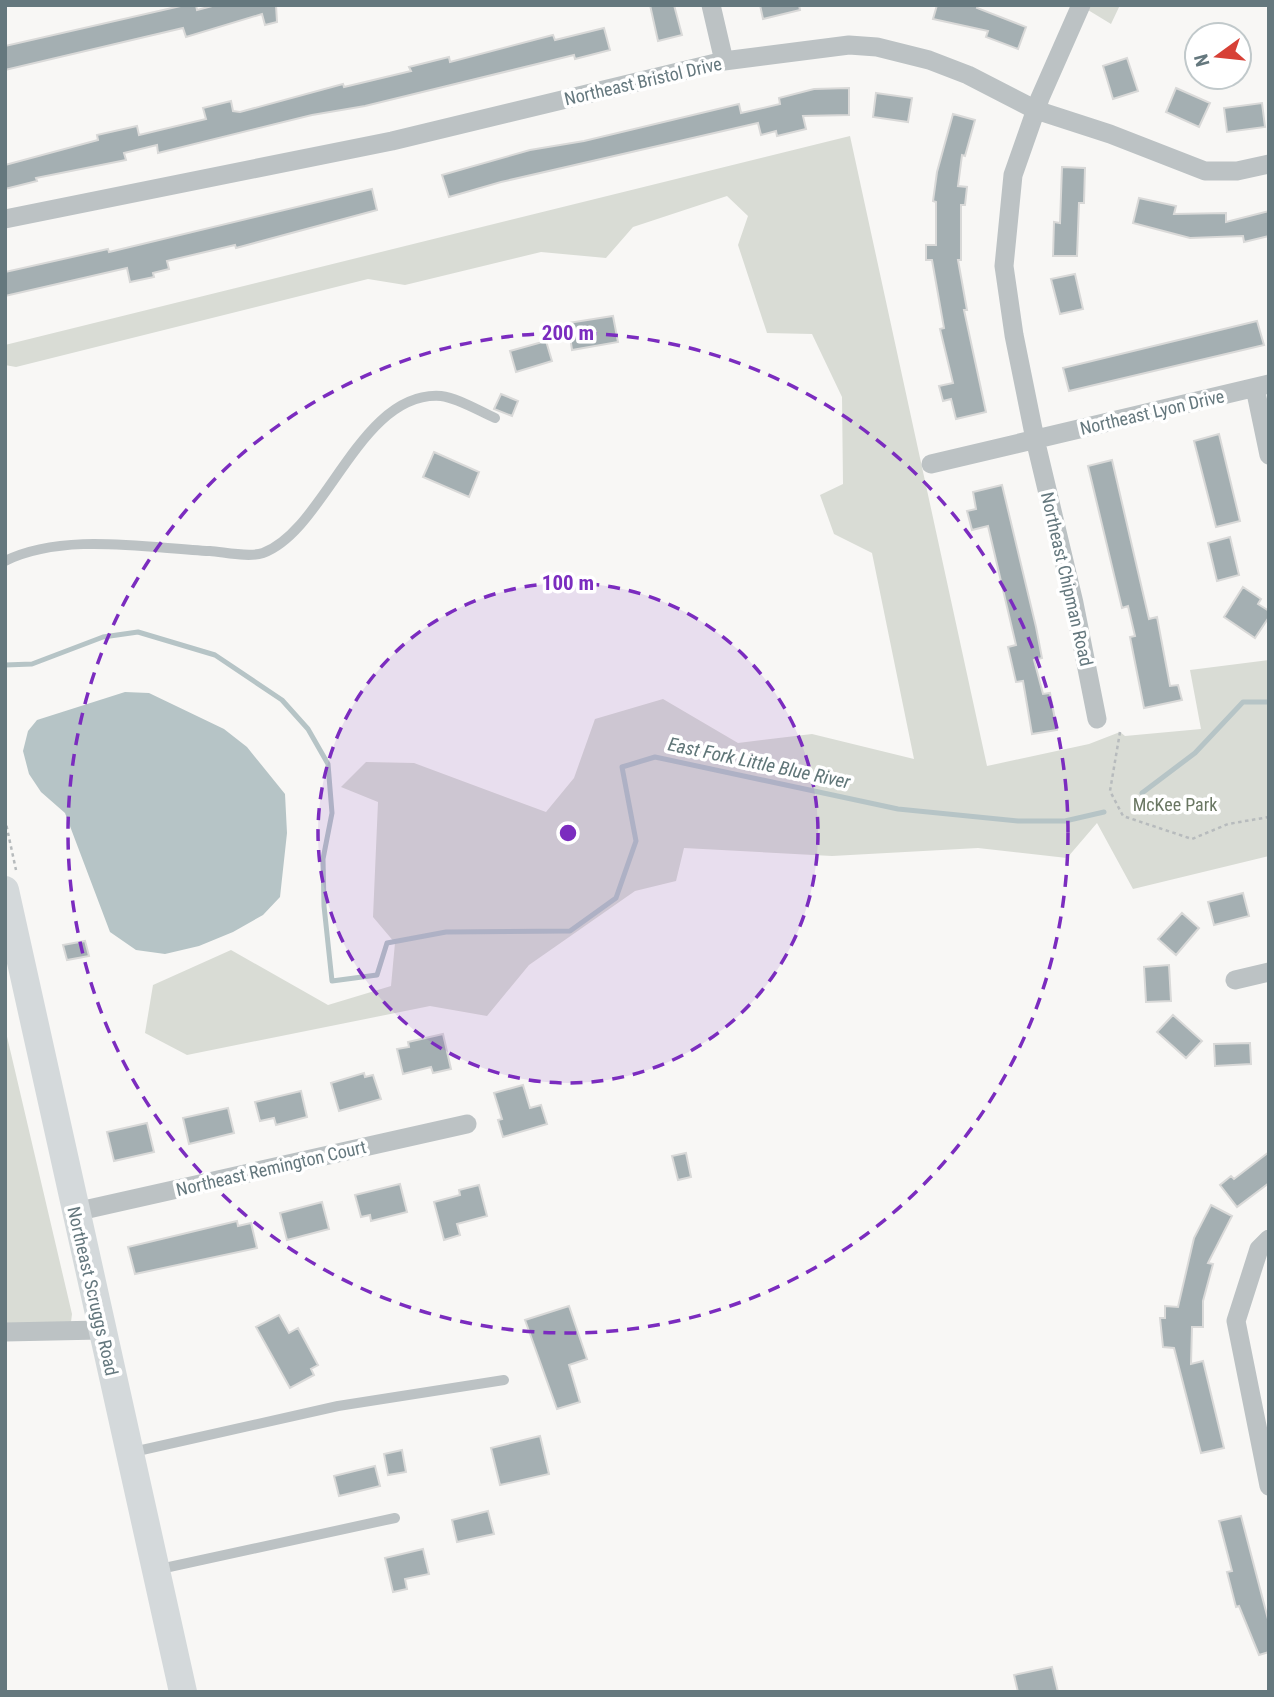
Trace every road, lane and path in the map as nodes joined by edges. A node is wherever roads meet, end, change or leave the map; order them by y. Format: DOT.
graph roads {
  1 [pos="711,5"];
  2 [pos="1081,5"];
  3 [pos="724,61"];
  4 [pos="1036,110"];
  5 [pos="1269,164"];
  6 [pos="5,219"];
  7 [pos="1262,386"];
  8 [pos="495,418"];
  9 [pos="1035,439"];
  10 [pos="1269,455"];
  11 [pos="931,464"];
  12 [pos="5,561"];
  13 [pos="1097,719"];
  14 [pos="1120,732"];
  15 [pos="1269,817"];
  16 [pos="5,890"];
  17 [pos="1269,972"];
  18 [pos="1235,980"];
  19 [pos="467,1124"];
  20 [pos="75,1212"];
  21 [pos="1269,1239"];
  22 [pos="102,1329"];
  23 [pos="5,1332"];
  24 [pos="504,1380"];
  25 [pos="129,1453"];
  26 [pos="1269,1486"];
  27 [pos="394,1518"];
  28 [pos="156,1570"];
  29 [pos="183,1692"];
  1 -- 3 [label="street"];
  2 -- 4 [label="street, Northeast Chipman Road"];
  3 -- 4 [label="street, Northeast Bristol Drive"];
  3 -- 6 [label="street, Northeast Bristol Drive"];
  4 -- 5 [label="street, Northeast Bristol Drive"];
  4 -- 9 [label="street, Northeast Chipman Road"];
  7 -- 9 [label="street, Northeast Lyon Drive"];
  7 -- 10 [label="street"];
  8 -- 12 [label="lane"];
  9 -- 11 [label="street"];
  9 -- 13 [label="street, Northeast Chipman Road"];
  14 -- 15 [label="path"];
  16 -- 20 [label="street, Northeast Scruggs Road"];
  17 -- 18 [label="street"];
  19 -- 20 [label="street, Northeast Remington Court"];
  20 -- 22 [label="street, Northeast Scruggs Road"];
  21 -- 26 [label="street"];
  22 -- 23 [label="street"];
  22 -- 25 [label="street, Northeast Scruggs Road"];
  24 -- 25 [label="lane"];
  25 -- 28 [label="street, Northeast Scruggs Road"];
  27 -- 28 [label="lane"];
  28 -- 29 [label="street, Northeast Scruggs Road"];
}
